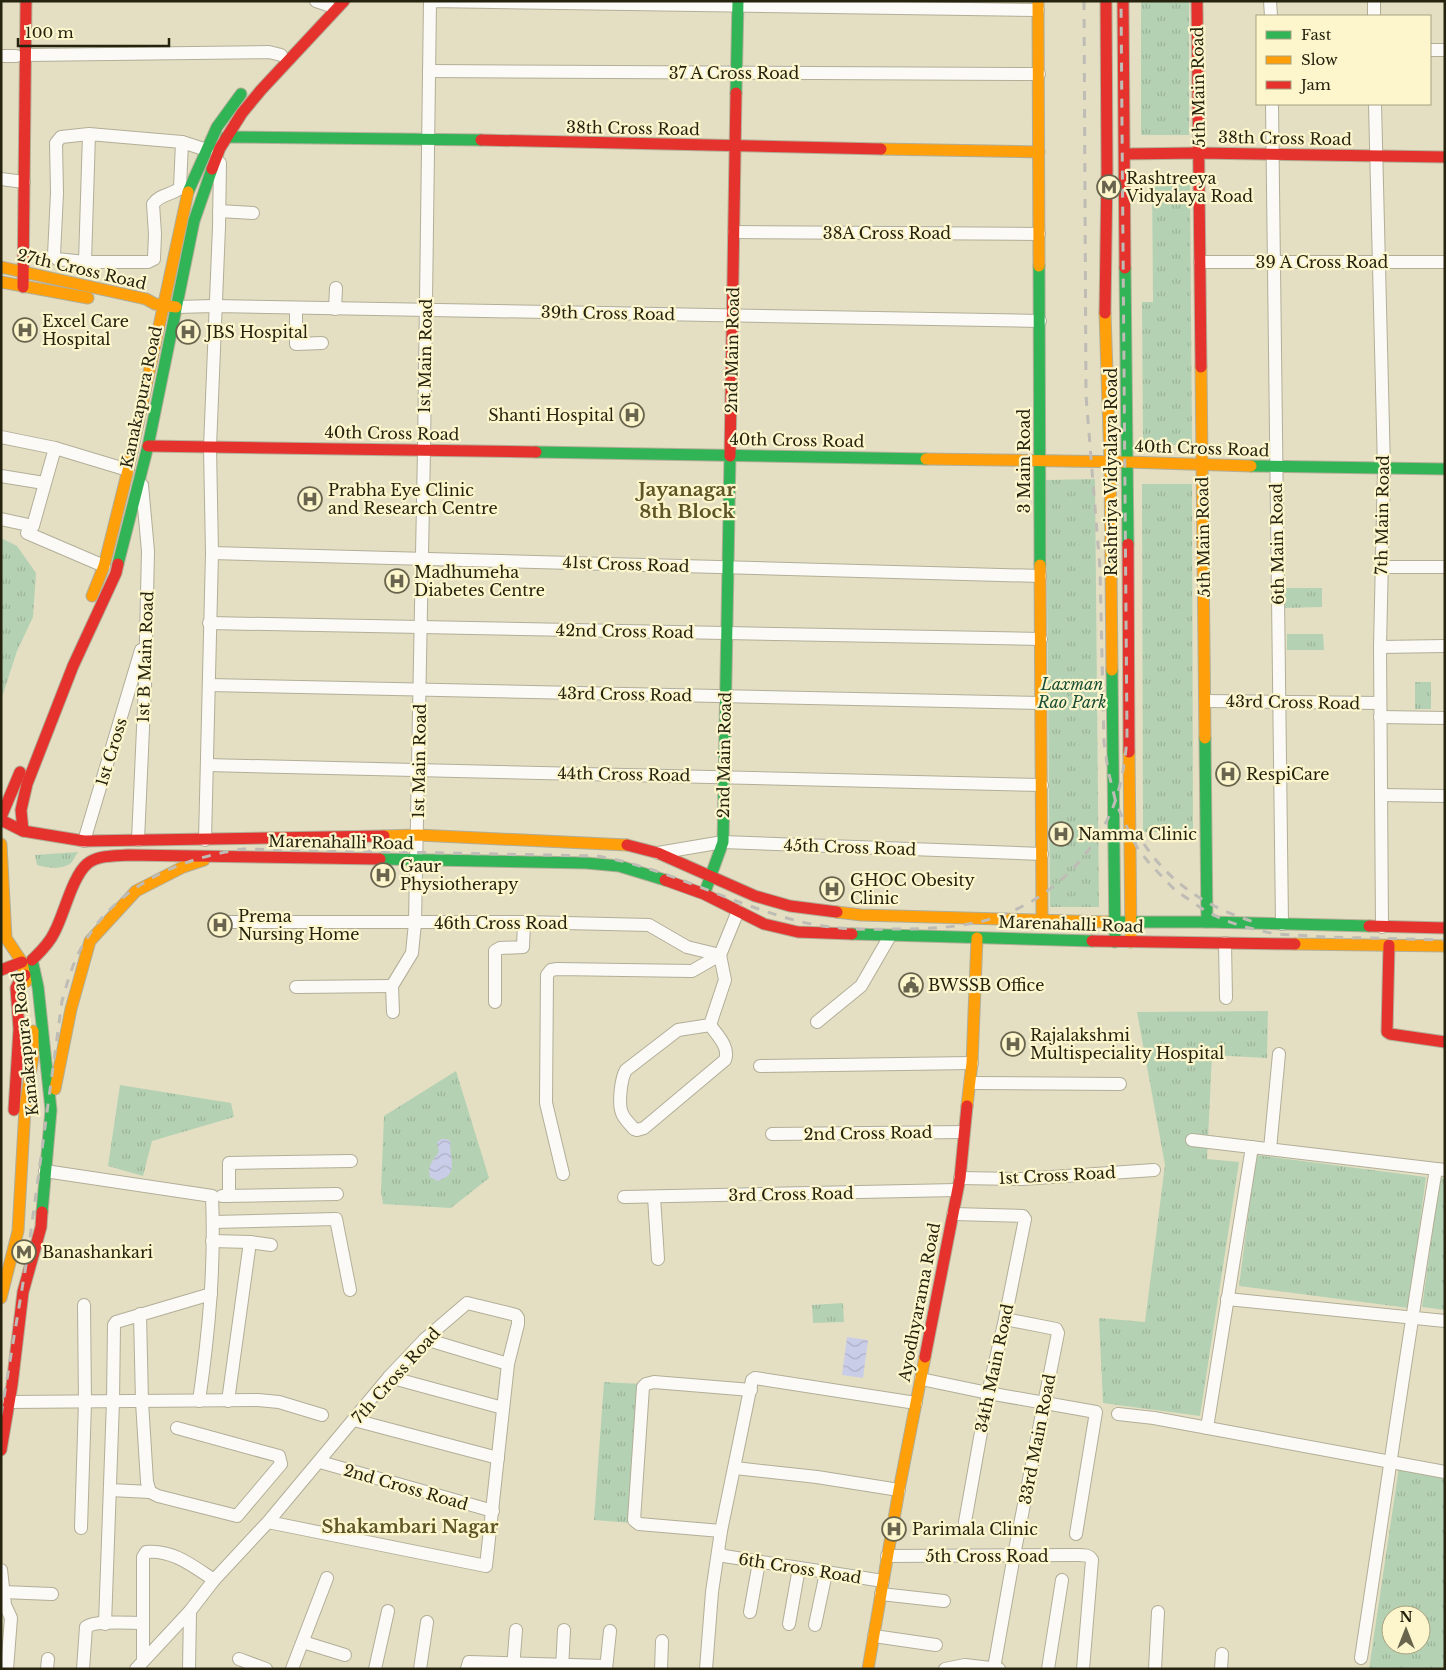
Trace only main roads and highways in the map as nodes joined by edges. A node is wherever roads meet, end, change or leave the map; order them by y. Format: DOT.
graph roads {
  1 [pos="17,1"];
  2 [pos="26,1"];
  3 [pos="344,1"];
  4 [pos="1106,1"];
  5 [pos="1123,1"];
  6 [pos="1197,1"];
  7 [pos="325,2"];
  8 [pos="738,4"];
  9 [pos="1038,5"];
  10 [pos="21,56"];
  11 [pos="263,72"];
  12 [pos="246,88"];
  13 [pos="223,142"];
  14 [pos="735,146"];
  15 [pos="1039,152"];
  16 [pos="1199,153"];
  17 [pos="1124,154"];
  18 [pos="1445,157"];
  19 [pos="1,267"];
  20 [pos="19,271"];
  21 [pos="1,282"];
  22 [pos="19,286"];
  23 [pos="165,306"];
  24 [pos="148,446"];
  25 [pos="730,455"];
  26 [pos="1040,460"];
  27 [pos="1110,462"];
  28 [pos="1128,462"];
  29 [pos="1202,466"];
  30 [pos="1445,469"];
  31 [pos="1,818"];
  32 [pos="23,831"];
  33 [pos="91,841"];
  34 [pos="1,844"];
  35 [pos="215,856"];
  36 [pos="103,857"];
  37 [pos="710,876"];
  38 [pos="704,894"];
  39 [pos="1042,920"];
  40 [pos="1115,922"];
  41 [pos="1131,922"];
  42 [pos="1208,922"];
  43 [pos="1445,928"];
  44 [pos="977,938"];
  45 [pos="1115,942"];
  46 [pos="1131,942"];
  47 [pos="1389,945"];
  48 [pos="1445,946"];
  49 [pos="27,961"];
  50 [pos="1,970"];
  51 [pos="25,975"];
  52 [pos="1445,1042"];
  53 [pos="18,1048"];
  54 [pos="33,1051"];
  55 [pos="51,1110"];
  56 [pos="23,1143"];
  57 [pos="1,1298"];
  58 [pos="1,1450"];
  59 [pos="868,1669"];
  1 -- 10 [label="main road"];
  2 -- 10 [label="main road"];
  3 -- 13 [label="main road, Kanakapura Road"];
  4 -- 27 [label="main road, Rashtriya Vidyalaya Road"];
  5 -- 17 [label="main road, Rashtriya Vidyalaya Road"];
  6 -- 16 [label="main road, 5th Main Road"];
  7 -- 11 [label="main road"];
  8 -- 14 [label="main road, 2nd Main Road"];
  9 -- 15 [label="main road, 3 Main Road"];
  10 -- 20 [label="main road"];
  12 -- 23 [label="main road, Kanakapura Road"];
  13 -- 14 [label="main road, 38th Cross Road"];
  13 -- 23 [label="main road, Kanakapura Road"];
  14 -- 15 [label="main road, 38th Cross Road"];
  14 -- 25 [label="main road, 2nd Main Road"];
  15 -- 26 [label="main road, 3 Main Road"];
  16 -- 17 [label="main road, 38th Cross Road"];
  16 -- 18 [label="main road, 38th Cross Road"];
  16 -- 29 [label="main road, 5th Main Road"];
  17 -- 28 [label="main road, Rashtriya Vidyalaya Road"];
  19 -- 20 [label="main road, 27th Cross Road"];
  20 -- 22 [label="main road"];
  20 -- 23 [label="main road, 27th Cross Road"];
  21 -- 22 [label="main road, 27th Cross Road"];
  22 -- 23 [label="main road, 27th Cross Road"];
  23 -- 24 [label="main road, Kanakapura Road"];
  23 -- 31 [label="main road, Kanakapura Road"];
  24 -- 25 [label="main road, 40th Cross Road"];
  24 -- 32 [label="main road, Kanakapura Road"];
  25 -- 26 [label="main road, 40th Cross Road"];
  25 -- 37 [label="main road, 2nd Main Road"];
  26 -- 27 [label="main road, 40th Cross Road"];
  26 -- 39 [label="main road, 3 Main Road"];
  27 -- 28 [label="main road, 40th Cross Road"];
  27 -- 40 [label="main road, Rashtriya Vidyalaya Road"];
  28 -- 29 [label="main road, 40th Cross Road"];
  28 -- 41 [label="main road, Rashtriya Vidyalaya Road"];
  29 -- 30 [label="main road, 40th Cross Road"];
  29 -- 42 [label="main road, 5th Main Road"];
  31 -- 32 [label="main road, Marenahalli Road"];
  32 -- 33 [label="main road, Marenahalli Road"];
  33 -- 36 [label="main road"];
  33 -- 37 [label="main road, Marenahalli Road"];
  34 -- 49 [label="main road, Kanakapura Road"];
  35 -- 36 [label="main road, Marenahalli Road"];
  35 -- 38 [label="main road, Marenahalli Road"];
  35 -- 55 [label="main road"];
  36 -- 49 [label="main road, Marenahalli Road"];
  37 -- 38 [label="main road"];
  37 -- 39 [label="main road, Marenahalli Road"];
  38 -- 44 [label="main road, Marenahalli Road"];
  39 -- 40 [label="main road, Marenahalli Road"];
  40 -- 41 [label="main road, Marenahalli Road"];
  40 -- 45 [label="main road, Rashtriya Vidyalaya Road"];
  41 -- 42 [label="main road, Marenahalli Road"];
  41 -- 46 [label="main road, Rashtriya Vidyalaya Road"];
  42 -- 43 [label="main road, Marenahalli Road"];
  44 -- 45 [label="main road, Marenahalli Road"];
  44 -- 59 [label="main road, Ayodhyarama Road"];
  45 -- 46 [label="main road, Marenahalli Road"];
  46 -- 47 [label="main road, Marenahalli Road"];
  47 -- 48 [label="main road, Marenahalli Road"];
  47 -- 52 [label="main road"];
  49 -- 50 [label="main road"];
  49 -- 51 [label="main road, Kanakapura Road"];
  49 -- 55 [label="main road, Kanakapura Road"];
  51 -- 53 [label="main road"];
  51 -- 54 [label="main road, Kanakapura Road"];
  53 -- 54 [label="main road"];
  53 -- 56 [label="main road"];
  54 -- 56 [label="main road, Kanakapura Road"];
  55 -- 58 [label="main road, Kanakapura Road"];
  56 -- 57 [label="main road, Kanakapura Road"];
}
